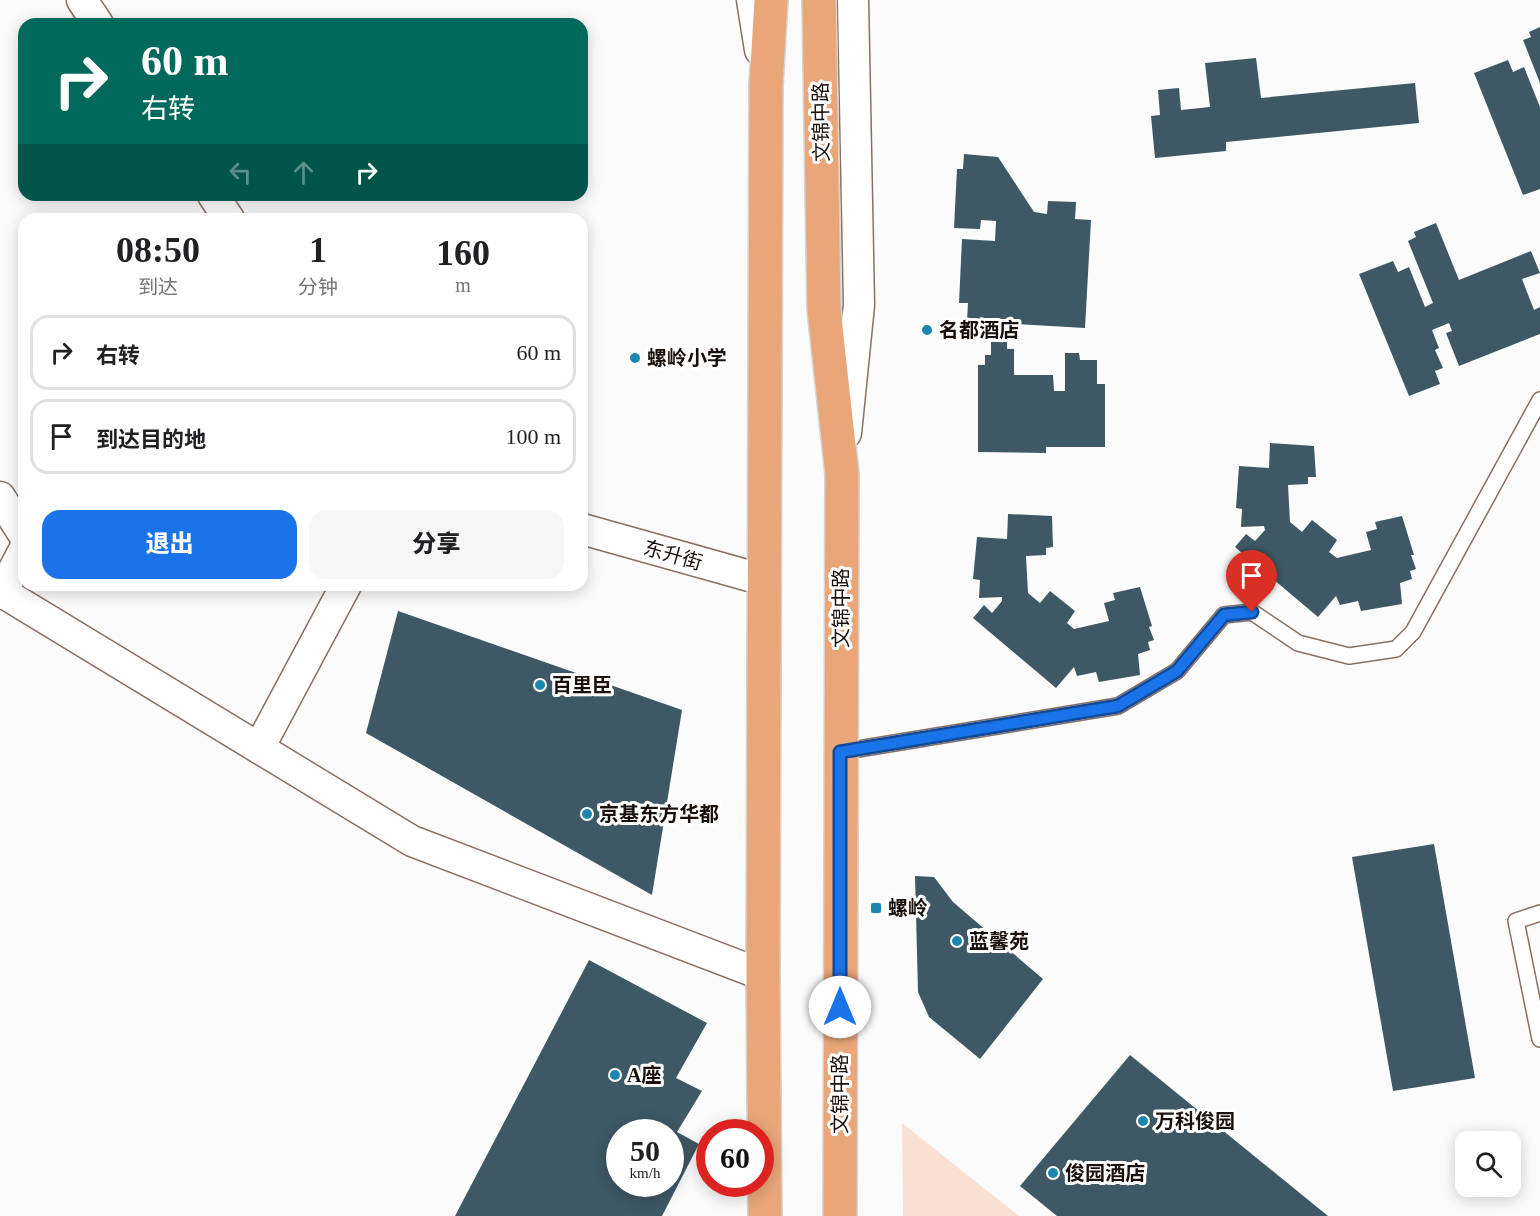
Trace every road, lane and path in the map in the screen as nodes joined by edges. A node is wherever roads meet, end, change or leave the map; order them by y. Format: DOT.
graph roads {
  1 [pos="82,0"];
  2 [pos="752,0"];
  3 [pos="771,0"];
  4 [pos="819,0"];
  5 [pos="853,0"];
  6 [pos="94,18"];
  7 [pos="766,85"];
  8 [pos="1540,400"];
  9 [pos="842,474"];
  10 [pos="0,497"];
  11 [pos="18,526"];
  12 [pos="588,531"];
  13 [pos="18,561"];
  14 [pos="764,580"];
  15 [pos="343,591"];
  16 [pos="1,593"];
  17 [pos="259,748"];
  18 [pos="840,752"];
  19 [pos="1540,913"];
  20 [pos="763,975"];
  21 [pos="1540,1039"];
  22 [pos="765,1216"];
  23 [pos="840,1216"];
  1 -- 6 [label="street"];
  2 -- 7 [label="street"];
  3 -- 7 [label="main road"];
  4 -- 9 [label="main road, 文锦中路"];
  5 -- 9 [label="street"];
  7 -- 14 [label="main road"];
  8 -- 18 [label="lane"];
  9 -- 18 [label="main road, 文锦中路"];
  10 -- 11 [label="street"];
  12 -- 14 [label="street, 东升街"];
  13 -- 16 [label="street"];
  14 -- 20 [label="main road"];
  15 -- 17 [label="street"];
  16 -- 17 [label="street"];
  17 -- 20 [label="street"];
  18 -- 23 [label="main road, 文锦中路"];
  19 -- 21 [label="lane"];
  20 -- 22 [label="main road"];
}
